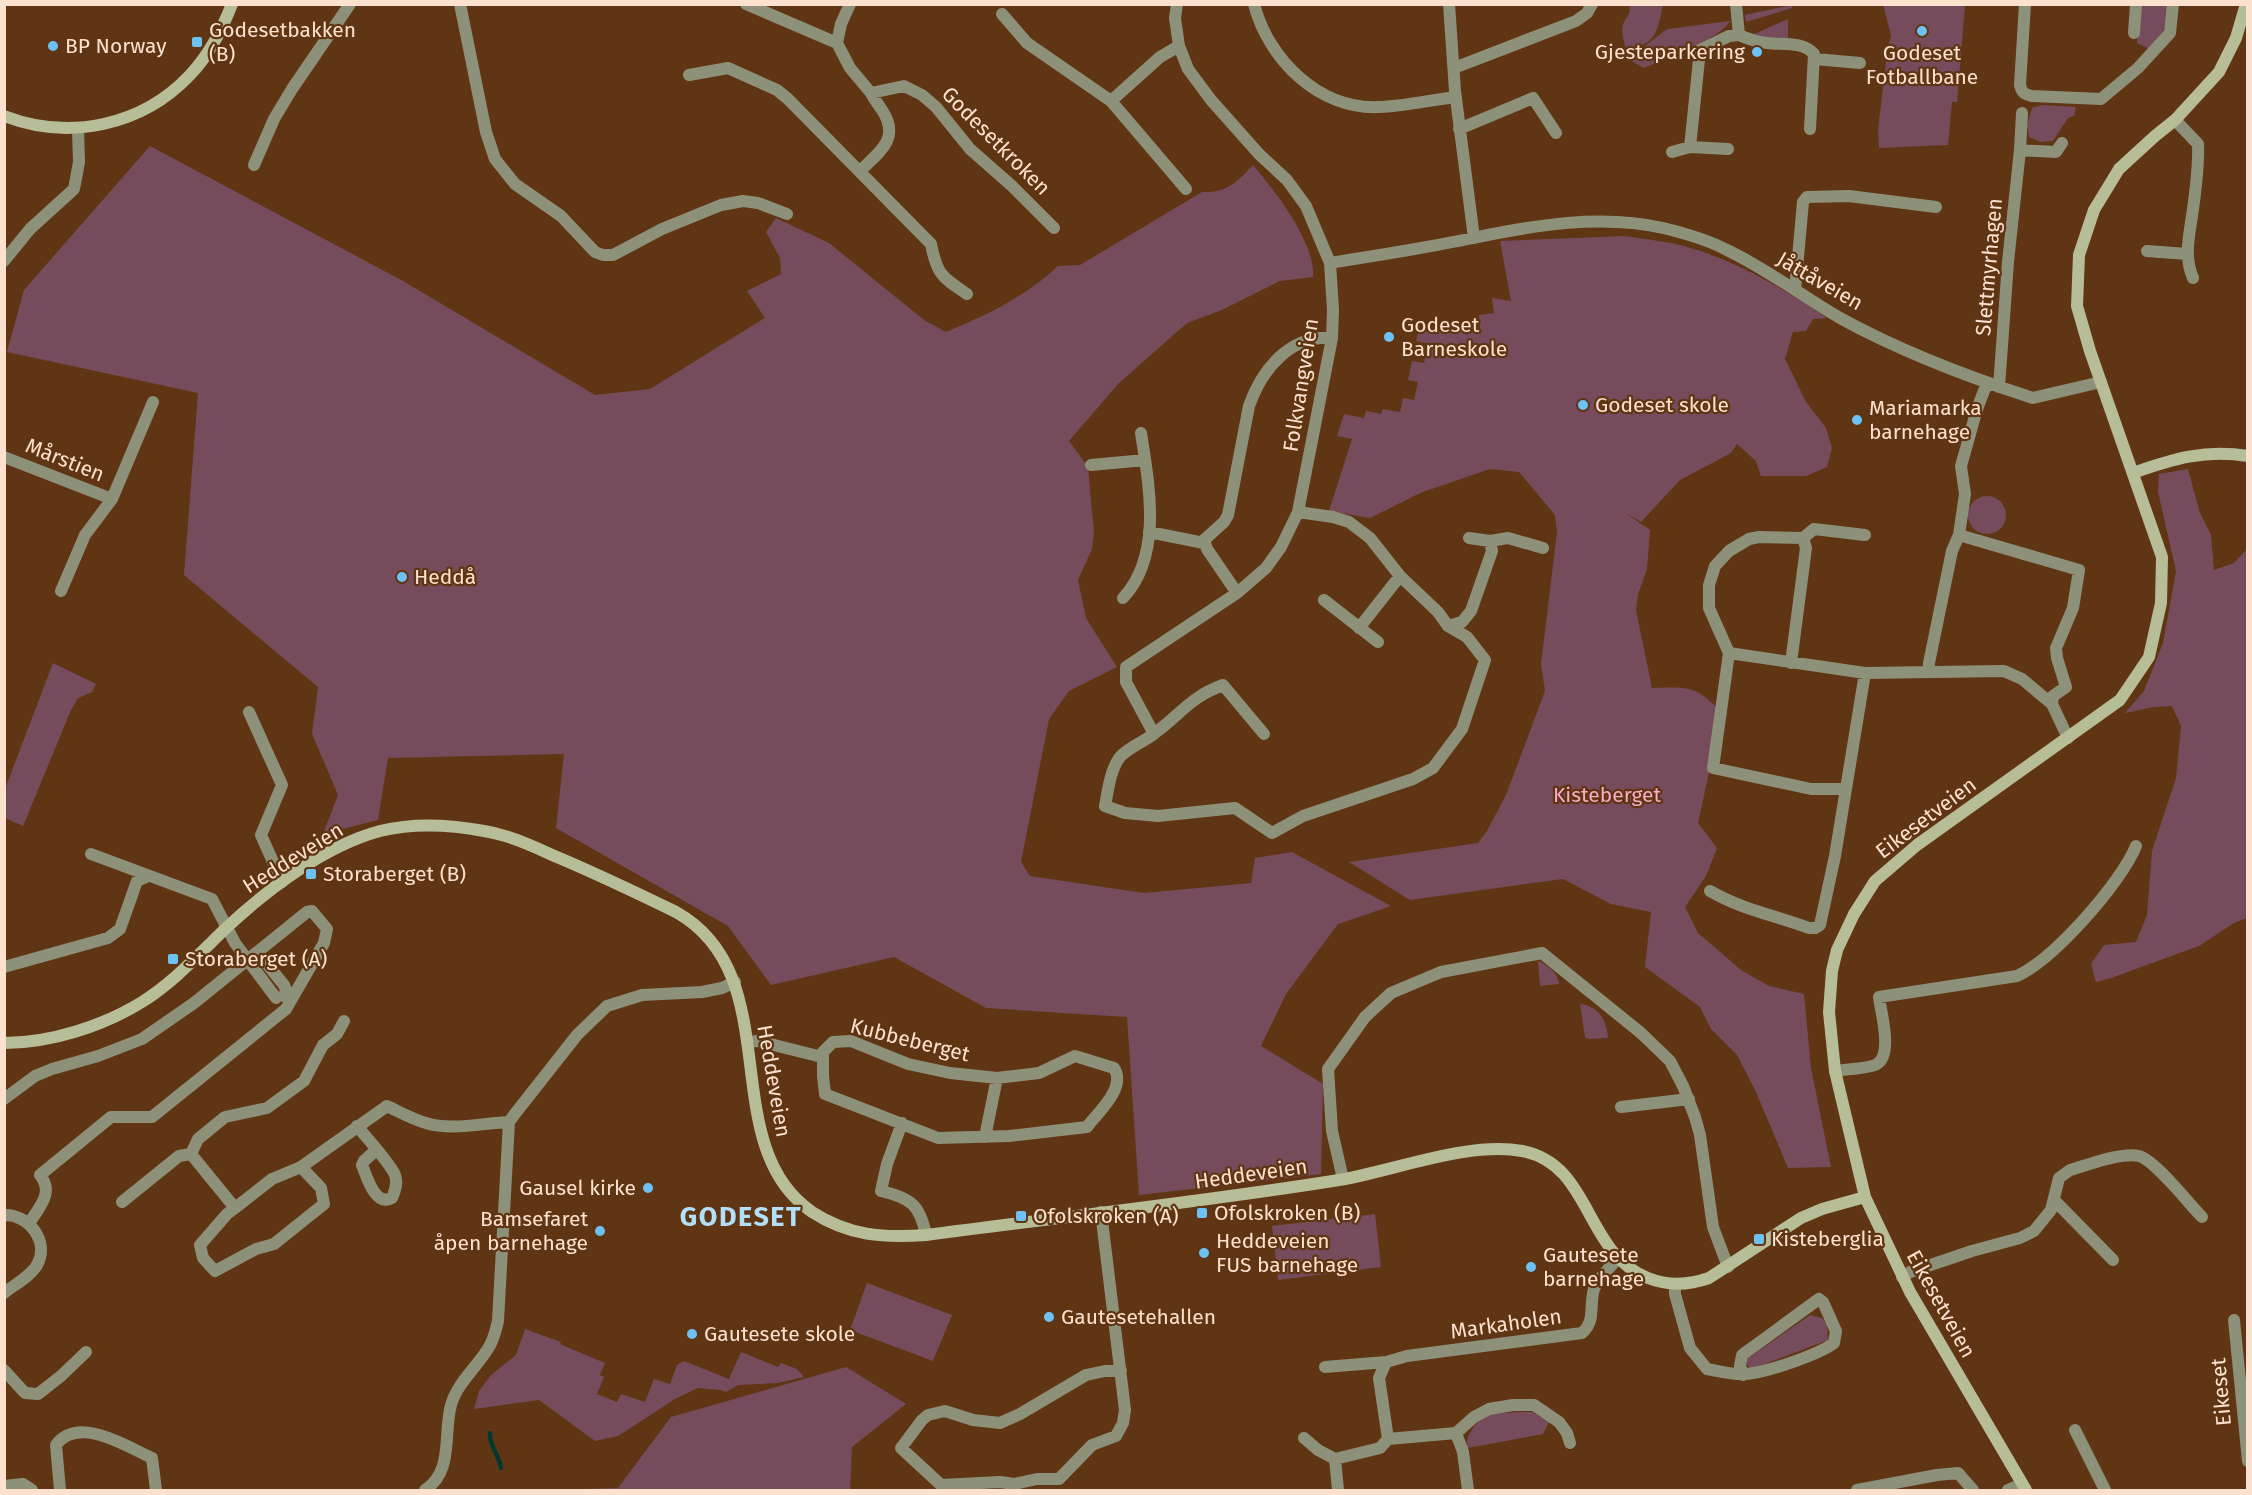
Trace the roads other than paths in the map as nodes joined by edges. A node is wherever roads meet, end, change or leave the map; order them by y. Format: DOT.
graph roads {
  1 [pos="232,4"];
  2 [pos="350,4"];
  3 [pos="460,4"];
  4 [pos="746,4"];
  5 [pos="850,4"];
  6 [pos="1177,4"];
  7 [pos="1254,4"];
  8 [pos="1449,4"];
  9 [pos="1592,4"];
  10 [pos="1736,4"];
  11 [pos="2025,4"];
  12 [pos="2136,4"];
  13 [pos="2173,4"];
  14 [pos="2246,4"];
  15 [pos="1002,14"];
  16 [pos="2134,33"];
  17 [pos="1738,35"];
  18 [pos="837,43"];
  19 [pos="1179,46"];
  20 [pos="1815,59"];
  21 [pos="1860,63"];
  22 [pos="1454,68"];
  23 [pos="689,75"];
  24 [pos="871,93"];
  25 [pos="1456,97"];
  26 [pos="1112,101"];
  27 [pos="2022,113"];
  28 [pos="4,116"];
  29 [pos="2175,120"];
  30 [pos="78,129"];
  31 [pos="1459,129"];
  32 [pos="1809,129"];
  33 [pos="1556,134"];
  34 [pos="2062,143"];
  35 [pos="1690,147"];
  36 [pos="1728,149"];
  37 [pos="2020,150"];
  38 [pos="1672,152"];
  39 [pos="254,165"];
  40 [pos="860,171"];
  41 [pos="1186,189"];
  42 [pos="1936,207"];
  43 [pos="787,214"];
  44 [pos="1054,228"];
  45 [pos="1474,238"];
  46 [pos="2147,251"];
  47 [pos="2187,254"];
  48 [pos="4,261"];
  49 [pos="1330,263"];
  50 [pos="2193,278"];
  51 [pos="1796,290"];
  52 [pos="967,294"];
  53 [pos="1332,338"];
  54 [pos="2101,382"];
  55 [pos="1993,385"];
  56 [pos="153,402"];
  57 [pos="1142,433"];
  58 [pos="2247,456"];
  59 [pos="4,457"];
  60 [pos="1145,460"];
  61 [pos="1091,465"];
  62 [pos="2133,474"];
  63 [pos="112,500"];
  64 [pos="1298,512"];
  65 [pos="1149,532"];
  66 [pos="1959,535"];
  67 [pos="1865,536"];
  68 [pos="1469,538"];
  69 [pos="1803,538"];
  70 [pos="1491,541"];
  71 [pos="1204,543"];
  72 [pos="1543,548"];
  73 [pos="1400,576"];
  74 [pos="61,591"];
  75 [pos="1237,593"];
  76 [pos="1123,598"];
  77 [pos="1324,600"];
  78 [pos="1448,626"];
  79 [pos="1359,628"];
  80 [pos="1378,642"];
  81 [pos="1729,653"];
  82 [pos="1791,663"];
  83 [pos="1929,672"];
  84 [pos="1865,673"];
  85 [pos="2052,704"];
  86 [pos="249,712"];
  87 [pos="1154,734"];
  88 [pos="1263,734"];
  89 [pos="2068,738"];
  90 [pos="1845,789"];
  91 [pos="2136,846"];
  92 [pos="91,854"];
  93 [pos="148,876"];
  94 [pos="282,882"];
  95 [pos="1710,891"];
  96 [pos="226,928"];
  97 [pos="252,957"];
  98 [pos="4,967"];
  99 [pos="735,982"];
  100 [pos="280,997"];
  101 [pos="344,1020"];
  102 [pos="747,1042"];
  103 [pos="4,1043"];
  104 [pos="822,1057"];
  105 [pos="1835,1071"];
  106 [pos="997,1078"];
  107 [pos="4,1099"];
  108 [pos="1689,1099"];
  109 [pos="1622,1107"];
  110 [pos="509,1122"];
  111 [pos="902,1123"];
  112 [pos="357,1126"];
  113 [pos="985,1137"];
  114 [pos="376,1150"];
  115 [pos="191,1154"];
  116 [pos="301,1167"];
  117 [pos="1343,1179"];
  118 [pos="1865,1197"];
  119 [pos="2055,1201"];
  120 [pos="122,1202"];
  121 [pos="236,1208"];
  122 [pos="1101,1212"];
  123 [pos="4,1215"];
  124 [pos="2202,1217"];
  125 [pos="30,1222"];
  126 [pos="926,1235"];
  127 [pos="1617,1259"];
  128 [pos="2113,1260"];
  129 [pos="1728,1267"];
  130 [pos="1902,1277"];
  131 [pos="1675,1284"];
  132 [pos="4,1293"];
  133 [pos="2234,1320"];
  134 [pos="86,1352"];
  135 [pos="1386,1362"];
  136 [pos="1324,1366"];
  137 [pos="4,1370"];
  138 [pos="1121,1371"];
  139 [pos="1743,1375"];
  140 [pos="2075,1430"];
  141 [pos="1456,1433"];
  142 [pos="1304,1438"];
  143 [pos="1388,1439"];
  144 [pos="1569,1443"];
  145 [pos="1335,1459"];
  146 [pos="2247,1461"];
  147 [pos="4,1486"];
  148 [pos="2024,1487"];
  149 [pos="32,1491"];
  150 [pos="60,1491"];
  151 [pos="156,1491"];
  152 [pos="425,1491"];
  153 [pos="1338,1491"];
  154 [pos="1468,1491"];
  155 [pos="1857,1491"];
  156 [pos="1973,1491"];
  157 [pos="2008,1491"];
  158 [pos="2105,1491"];
  1 -- 30 [label="street"];
  2 -- 39 [label="street"];
  3 -- 43 [label="street"];
  4 -- 18 [label="street"];
  5 -- 18 [label="street"];
  6 -- 19 [label="street, Folkvangveien"];
  7 -- 25 [label="street"];
  8 -- 22 [label="street"];
  9 -- 22 [label="street"];
  10 -- 17 [label="street"];
  11 -- 13 [label="street"];
  12 -- 16 [label="street"];
  14 -- 29 [label="street, Eikesetveien"];
  15 -- 26 [label="street"];
  17 -- 20 [label="street"];
  17 -- 35 [label="street"];
  18 -- 24 [label="street"];
  19 -- 26 [label="street"];
  19 -- 49 [label="street, Folkvangveien"];
  20 -- 21 [label="street"];
  20 -- 32 [label="street"];
  22 -- 25 [label="street"];
  23 -- 40 [label="street"];
  24 -- 40 [label="street"];
  24 -- 44 [label="street, Godesetkroken"];
  25 -- 31 [label="street"];
  26 -- 41 [label="street"];
  27 -- 37 [label="street, Slettmyrhagen"];
  28 -- 30 [label="street"];
  29 -- 47 [label="street"];
  29 -- 54 [label="street, Eikesetveien"];
  30 -- 48 [label="street"];
  31 -- 33 [label="street"];
  31 -- 45 [label="street"];
  34 -- 37 [label="street"];
  35 -- 36 [label="street"];
  35 -- 38 [label="street"];
  37 -- 55 [label="street, Slettmyrhagen"];
  40 -- 52 [label="street"];
  42 -- 51 [label="street"];
  45 -- 49 [label="street, Jåttåveien"];
  45 -- 51 [label="street, Jåttåveien"];
  46 -- 47 [label="street"];
  47 -- 50 [label="street"];
  49 -- 53 [label="street, Folkvangveien"];
  51 -- 55 [label="street, Jåttåveien"];
  53 -- 64 [label="street, Folkvangveien"];
  53 -- 71 [label="street"];
  54 -- 55 [label="street, Jåttåveien"];
  54 -- 62 [label="street, Eikesetveien"];
  55 -- 66 [label="street, Slettmyrhagen"];
  56 -- 63 [label="street, Mårstien"];
  57 -- 60 [label="street"];
  58 -- 62 [label="street"];
  59 -- 63 [label="street, Mårstien"];
  60 -- 61 [label="street"];
  60 -- 65 [label="street"];
  62 -- 89 [label="street, Eikesetveien"];
  63 -- 74 [label="street, Mårstien"];
  64 -- 73 [label="street"];
  64 -- 75 [label="street, Folkvangveien"];
  65 -- 71 [label="street"];
  65 -- 76 [label="street"];
  66 -- 83 [label="street, Slettmyrhagen"];
  66 -- 85 [label="street"];
  67 -- 69 [label="street"];
  68 -- 70 [label="street"];
  69 -- 81 [label="street"];
  69 -- 82 [label="street"];
  70 -- 72 [label="street"];
  70 -- 78 [label="street"];
  71 -- 75 [label="street"];
  73 -- 78 [label="street"];
  73 -- 79 [label="street"];
  75 -- 87 [label="street, Folkvangveien"];
  77 -- 79 [label="street"];
  78 -- 87 [label="street"];
  79 -- 80 [label="street"];
  81 -- 82 [label="street"];
  81 -- 90 [label="street"];
  82 -- 84 [label="street"];
  83 -- 84 [label="street"];
  83 -- 85 [label="street"];
  84 -- 90 [label="street"];
  85 -- 89 [label="street"];
  86 -- 94 [label="street"];
  87 -- 88 [label="street"];
  89 -- 105 [label="street, Eikesetveien"];
  90 -- 95 [label="street"];
  91 -- 105 [label="street"];
  92 -- 93 [label="street"];
  93 -- 96 [label="street"];
  93 -- 98 [label="street"];
  94 -- 96 [label="street, Heddeveien"];
  94 -- 99 [label="street, Heddeveien"];
  96 -- 97 [label="street"];
  96 -- 103 [label="street, Heddeveien"];
  97 -- 100 [label="street"];
  97 -- 107 [label="street"];
  97 -- 125 [label="street"];
  99 -- 102 [label="street, Heddeveien"];
  99 -- 110 [label="street"];
  101 -- 115 [label="street"];
  102 -- 104 [label="street"];
  102 -- 126 [label="street, Heddeveien"];
  104 -- 106 [label="street, Kubbeberget"];
  104 -- 111 [label="street, Kubbeberget"];
  105 -- 118 [label="street, Eikesetveien"];
  106 -- 113 [label="street"];
  106 -- 113 [label="street, Kubbeberget"];
  108 -- 109 [label="street"];
  108 -- 117 [label="street"];
  108 -- 129 [label="street"];
  110 -- 112 [label="street"];
  110 -- 152 [label="street"];
  111 -- 113 [label="street, Kubbeberget"];
  111 -- 126 [label="street"];
  112 -- 114 [label="street"];
  112 -- 116 [label="street"];
  115 -- 120 [label="street"];
  115 -- 121 [label="street"];
  116 -- 121 [label="street"];
  116 -- 121 [label="street"];
  117 -- 122 [label="street, Heddeveien"];
  117 -- 127 [label="street, Heddeveien"];
  118 -- 129 [label="street, Heddeveien"];
  118 -- 130 [label="street, Eikesetveien"];
  119 -- 124 [label="street"];
  119 -- 128 [label="street"];
  119 -- 130 [label="street"];
  122 -- 126 [label="street, Heddeveien"];
  122 -- 138 [label="street"];
  123 -- 125 [label="street"];
  125 -- 132 [label="street"];
  127 -- 131 [label="street, Heddeveien"];
  127 -- 135 [label="street, Markaholen"];
  129 -- 131 [label="street, Heddeveien"];
  130 -- 148 [label="street, Eikesetveien"];
  131 -- 139 [label="street"];
  133 -- 146 [label="street, Eikeset"];
  134 -- 137 [label="street"];
  135 -- 136 [label="street, Markaholen"];
  135 -- 143 [label="street"];
  138 -- 138 [label="street"];
  139 -- 139 [label="street"];
  140 -- 158 [label="street"];
  141 -- 143 [label="street"];
  141 -- 144 [label="street"];
  141 -- 154 [label="street"];
  142 -- 145 [label="street"];
  143 -- 145 [label="street"];
  145 -- 153 [label="street"];
  147 -- 149 [label="street"];
  148 -- 157 [label="street"];
  150 -- 151 [label="street"];
  155 -- 156 [label="street"];
}
